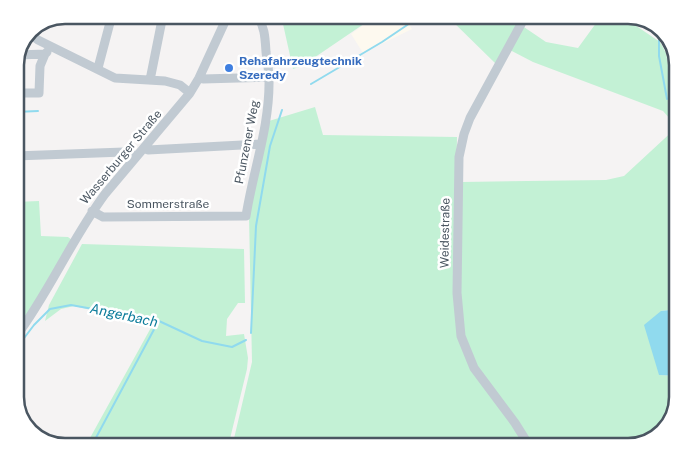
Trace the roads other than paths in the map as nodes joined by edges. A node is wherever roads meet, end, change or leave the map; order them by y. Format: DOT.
graph roads {
  1 [pos="110,24"];
  2 [pos="161,24"];
  3 [pos="224,24"];
  4 [pos="263,24"];
  5 [pos="521,24"];
  6 [pos="35,37"];
  7 [pos="52,46"];
  8 [pos="45,54"];
  9 [pos="26,55"];
  10 [pos="98,68"];
  11 [pos="269,77"];
  12 [pos="200,78"];
  13 [pos="150,80"];
  14 [pos="190,93"];
  15 [pos="24,94"];
  16 [pos="262,144"];
  17 [pos="144,148"];
  18 [pos="24,156"];
  19 [pos="136,156"];
  20 [pos="92,211"];
  21 [pos="246,216"];
  22 [pos="24,325"];
  23 [pos="524,438"];
  1 -- 10 [label="street"];
  2 -- 13 [label="street"];
  3 -- 12 [label="street, Wasserburger Straße"];
  4 -- 11 [label="street, Pfunzener Weg"];
  5 -- 23 [label="street, Weidestraße"];
  6 -- 7 [label="street"];
  7 -- 8 [label="street"];
  7 -- 10 [label="street"];
  8 -- 9 [label="street"];
  8 -- 15 [label="street"];
  10 -- 13 [label="street"];
  11 -- 12 [label="street"];
  11 -- 16 [label="street, Pfunzener Weg"];
  12 -- 14 [label="street, Wasserburger Straße"];
  13 -- 14 [label="street"];
  14 -- 17 [label="street, Wasserburger Straße"];
  16 -- 17 [label="street"];
  16 -- 21 [label="street, Pfunzener Weg"];
  17 -- 19 [label="street, Wasserburger Straße"];
  18 -- 19 [label="street"];
  19 -- 20 [label="street, Wasserburger Straße"];
  20 -- 21 [label="street, Sommerstraße"];
  20 -- 22 [label="street, Wasserburger Straße"];
}
